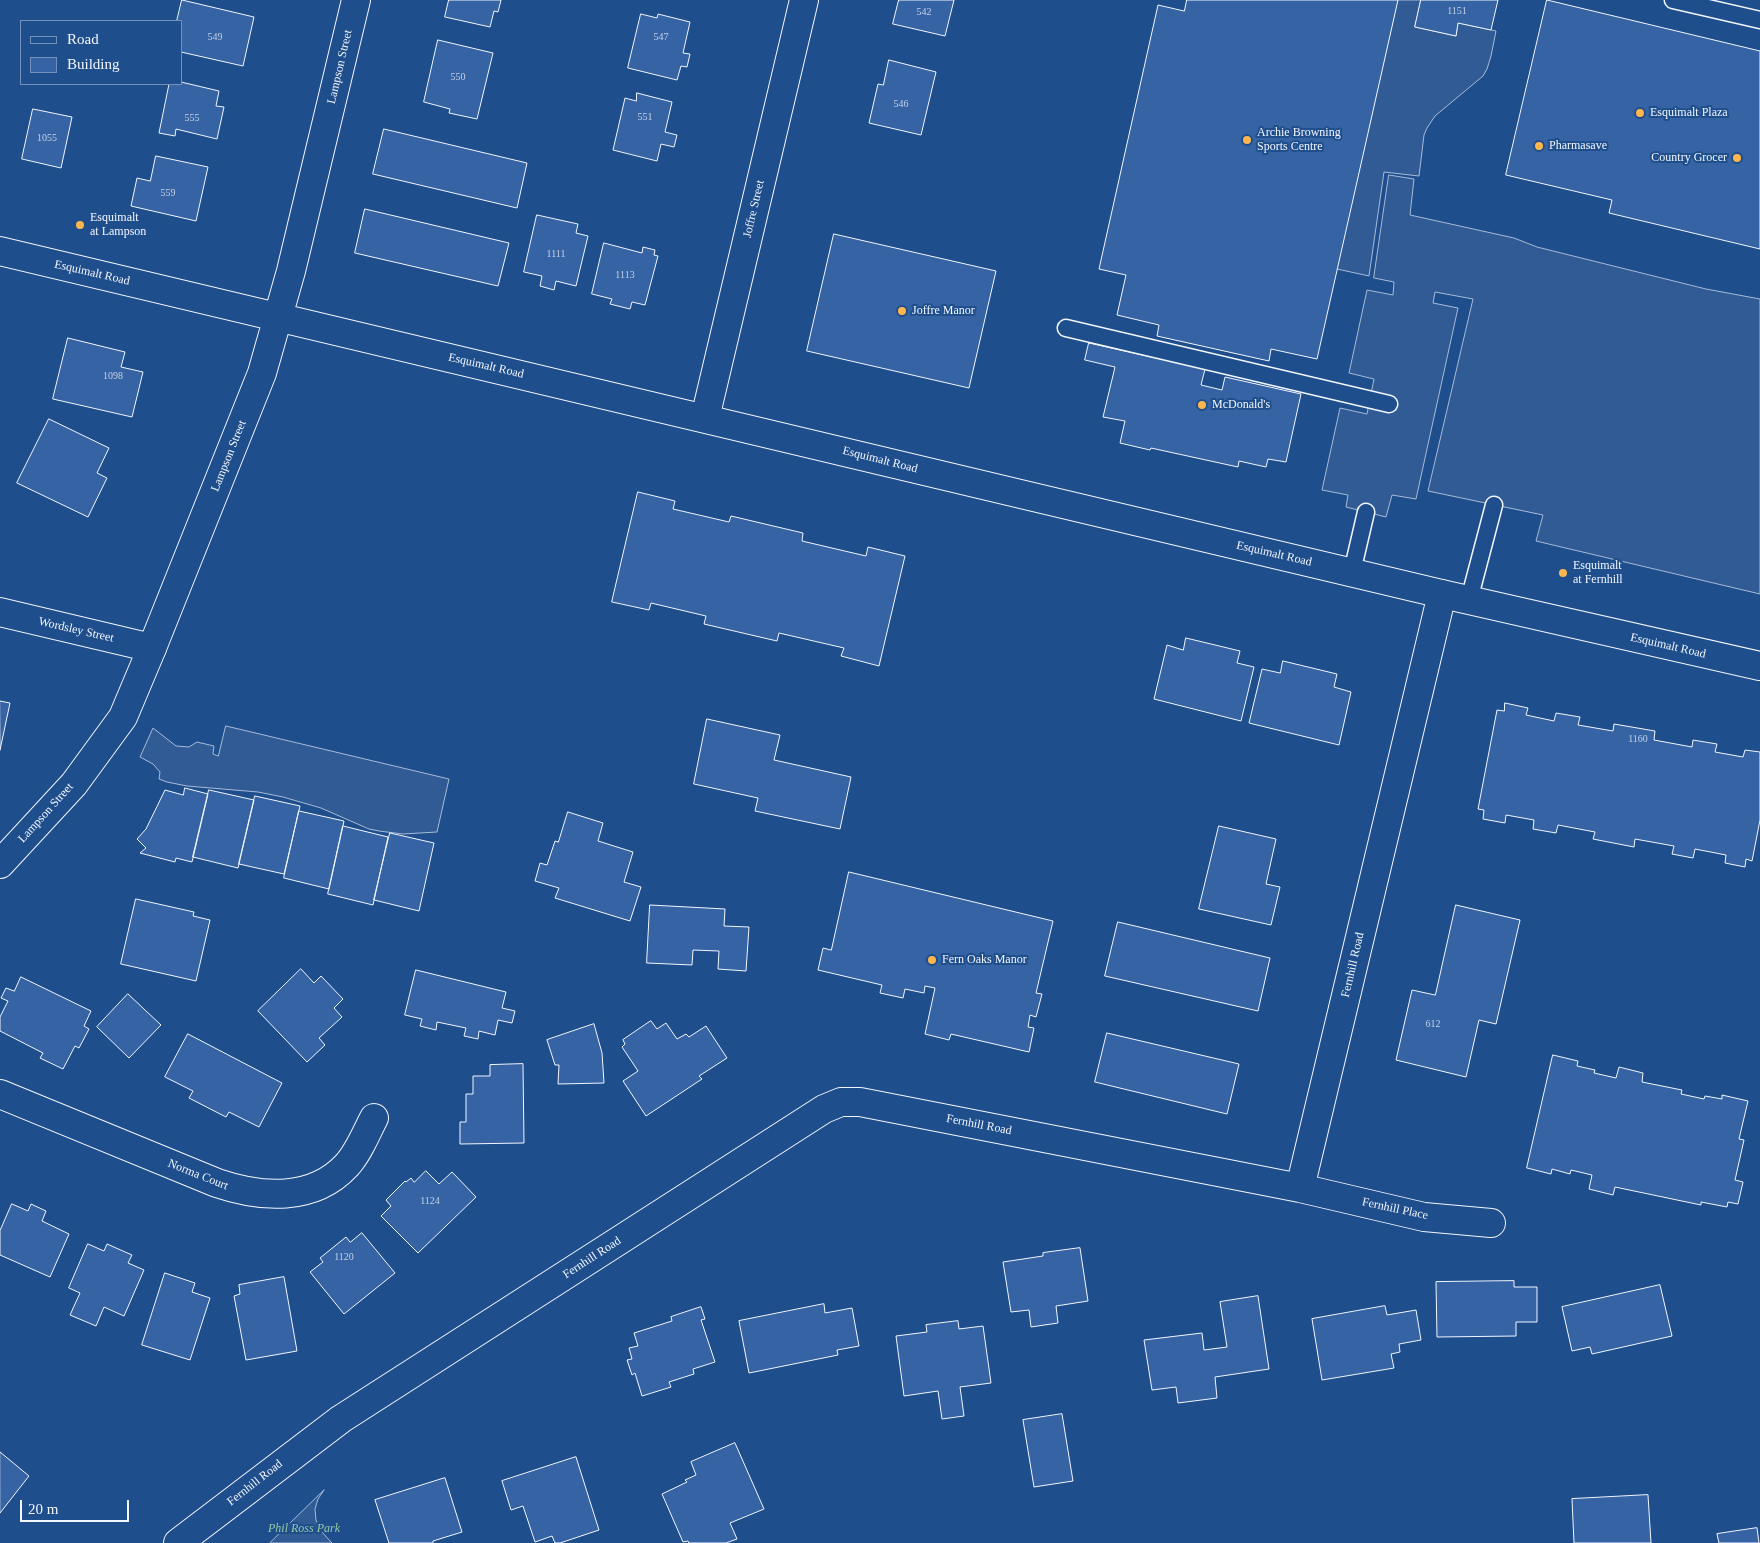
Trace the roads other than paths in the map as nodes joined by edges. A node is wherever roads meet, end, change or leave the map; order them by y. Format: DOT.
graph roads {
  1 [pos="356,0"];
  2 [pos="804,0"];
  3 [pos="1673,0"];
  4 [pos="1760,20"];
  5 [pos="0,251"];
  6 [pos="278,317"];
  7 [pos="1066,328"];
  8 [pos="1389,404"];
  9 [pos="705,418"];
  10 [pos="1494,505"];
  11 [pos="1366,512"];
  12 [pos="1352,572"];
  13 [pos="1442,594"];
  14 [pos="1469,600"];
  15 [pos="0,612"];
  16 [pos="152,648"];
  17 [pos="1760,666"];
  18 [pos="0,864"];
  19 [pos="0,1094"];
  20 [pos="374,1118"];
  21 [pos="1300,1188"];
  22 [pos="1491,1224"];
  23 [pos="178,1543"];
  1 -- 6 [label="street, Lampson Street"];
  2 -- 9 [label="street, Joffre Street"];
  3 -- 4 [label="lane"];
  5 -- 6 [label="street, Esquimalt Road"];
  6 -- 9 [label="street, Esquimalt Road"];
  6 -- 16 [label="street, Lampson Street"];
  7 -- 8 [label="lane"];
  9 -- 12 [label="street, Esquimalt Road"];
  10 -- 14 [label="lane"];
  11 -- 12 [label="lane"];
  12 -- 13 [label="street, Esquimalt Road"];
  13 -- 14 [label="street, Esquimalt Road"];
  13 -- 21 [label="street, Fernhill Road"];
  14 -- 17 [label="street, Esquimalt Road"];
  15 -- 16 [label="street, Wordsley Street"];
  16 -- 18 [label="street, Lampson Street"];
  19 -- 20 [label="street, Norma Court"];
  21 -- 22 [label="street, Fernhill Place"];
  21 -- 23 [label="street, Fernhill Road"];
}
